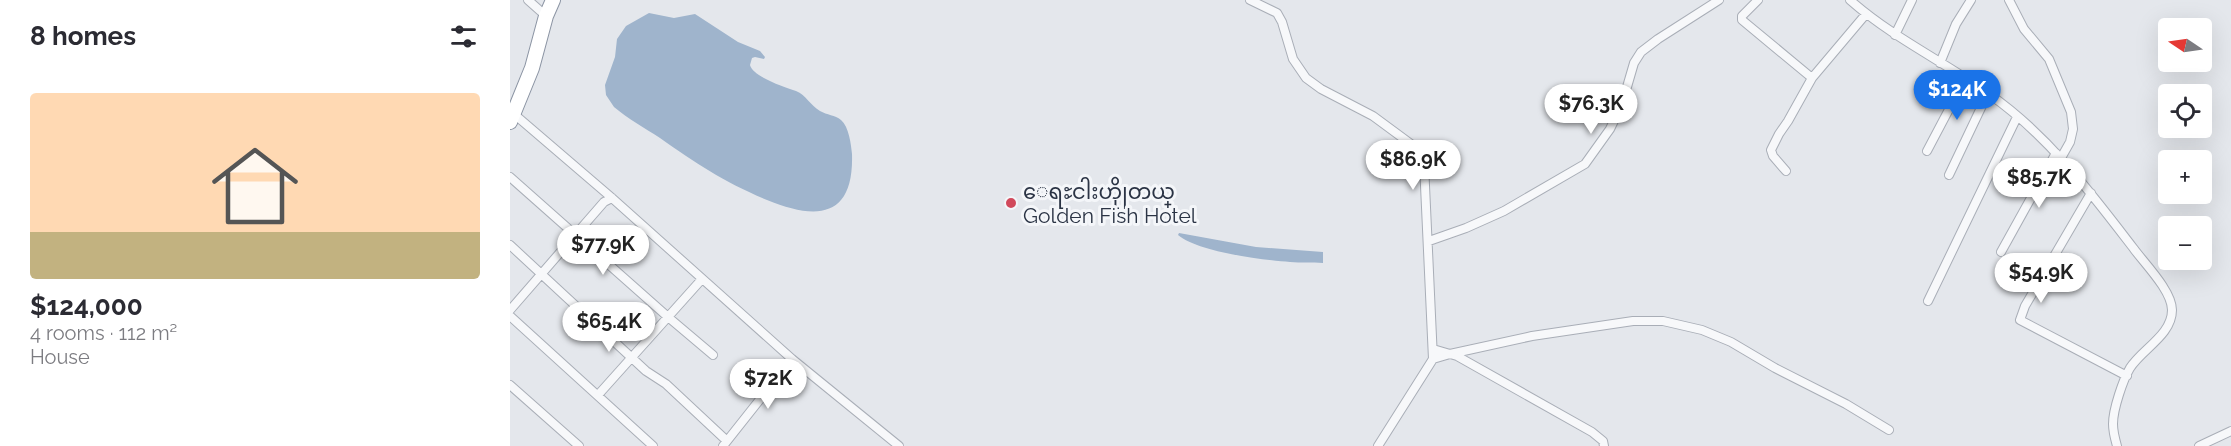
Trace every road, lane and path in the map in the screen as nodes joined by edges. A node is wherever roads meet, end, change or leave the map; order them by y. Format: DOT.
graph roads {
  1 [pos="528,0"];
  2 [pos="553,0"];
  3 [pos="1250,0"];
  4 [pos="1719,0"];
  5 [pos="1758,0"];
  6 [pos="1850,0"];
  7 [pos="1912,0"];
  8 [pos="1971,0"];
  9 [pos="2009,0"];
  10 [pos="1866,14"];
  11 [pos="546,16"];
  12 [pos="1895,35"];
  13 [pos="1940,63"];
  14 [pos="1812,78"];
  15 [pos="1965,79"];
  16 [pos="1988,93"];
  17 [pos="512,117"];
  18 [pos="2017,117"];
  19 [pos="1927,151"];
  20 [pos="2059,155"];
  21 [pos="1786,171"];
  22 [pos="1949,175"];
  23 [pos="510,177"];
  24 [pos="2091,193"];
  25 [pos="612,198"];
  26 [pos="577,234"];
  27 [pos="1429,241"];
  28 [pos="510,245"];
  29 [pos="2001,252"];
  30 [pos="541,273"];
  31 [pos="702,279"];
  32 [pos="1928,301"];
  33 [pos="510,310"];
  34 [pos="510,316"];
  35 [pos="668,317"];
  36 [pos="1433,349"];
  37 [pos="1450,354"];
  38 [pos="713,355"];
  39 [pos="631,357"];
  40 [pos="792,358"];
  41 [pos="1433,359"];
  42 [pos="2127,376"];
  43 [pos="510,385"];
  44 [pos="598,395"];
  45 [pos="1889,430"];
  46 [pos="2231,431"];
  47 [pos="725,443"];
  48 [pos="579,446"];
  49 [pos="653,446"];
  50 [pos="899,446"];
  51 [pos="1378,446"];
  52 [pos="1604,446"];
  53 [pos="2117,446"];
  54 [pos="2199,446"];
  1 -- 11 [label="street"];
  2 -- 11 [label="highway"];
  3 -- 27 [label="street"];
  4 -- 27 [label="street"];
  5 -- 14 [label="street"];
  6 -- 10 [label="street"];
  7 -- 12 [label="street"];
  8 -- 13 [label="street"];
  9 -- 20 [label="street"];
  10 -- 12 [label="street"];
  10 -- 14 [label="street"];
  11 -- 17 [label="highway"];
  12 -- 13 [label="street"];
  13 -- 15 [label="street"];
  14 -- 21 [label="street"];
  15 -- 16 [label="street"];
  15 -- 19 [label="street"];
  16 -- 18 [label="street"];
  16 -- 22 [label="street"];
  17 -- 25 [label="street"];
  18 -- 20 [label="street"];
  18 -- 32 [label="street"];
  20 -- 24 [label="street"];
  20 -- 29 [label="street"];
  23 -- 26 [label="street"];
  24 -- 42 [label="street"];
  24 -- 42 [label="street"];
  25 -- 26 [label="street"];
  25 -- 31 [label="street"];
  26 -- 30 [label="street"];
  26 -- 35 [label="street"];
  27 -- 36 [label="street"];
  28 -- 30 [label="street"];
  30 -- 33 [label="street"];
  30 -- 39 [label="street"];
  31 -- 35 [label="street"];
  31 -- 40 [label="street"];
  34 -- 44 [label="street"];
  35 -- 38 [label="street"];
  35 -- 39 [label="street"];
  36 -- 37 [label="street"];
  36 -- 41 [label="street"];
  37 -- 41 [label="street"];
  37 -- 45 [label="street"];
  37 -- 52 [label="street"];
  39 -- 44 [label="street"];
  39 -- 47 [label="street"];
  40 -- 47 [label="street"];
  40 -- 50 [label="street"];
  41 -- 51 [label="street"];
  42 -- 53 [label="street"];
  43 -- 48 [label="street"];
  44 -- 49 [label="street"];
  46 -- 54 [label="street"];
}
